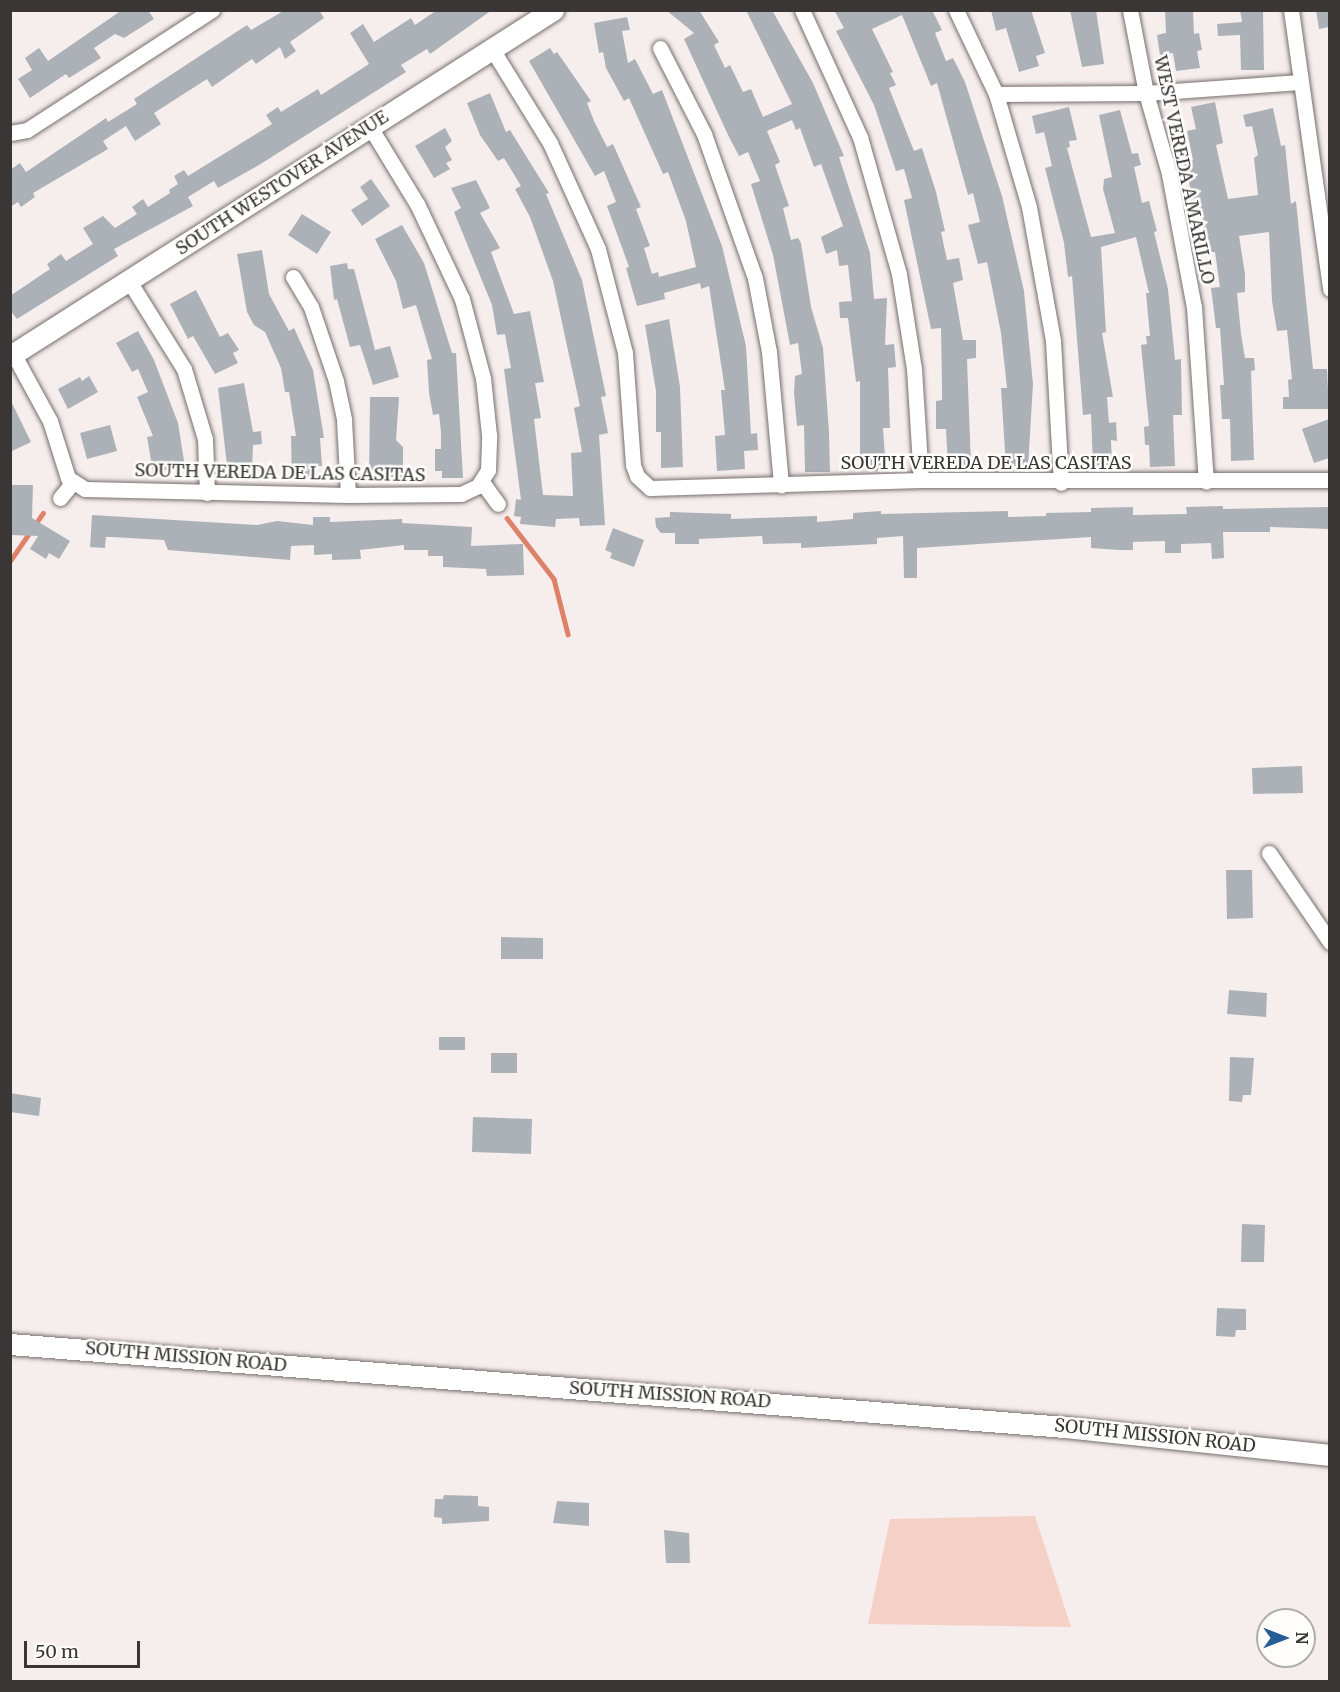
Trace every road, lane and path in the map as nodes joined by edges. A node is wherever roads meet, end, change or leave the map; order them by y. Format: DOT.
graph roads {
  1 [pos="212,10"];
  2 [pos="553,10"];
  3 [pos="802,10"];
  4 [pos="956,10"];
  5 [pos="1130,10"];
  6 [pos="1291,10"];
  7 [pos="660,48"];
  8 [pos="492,49"];
  9 [pos="1300,82"];
  10 [pos="1146,93"];
  11 [pos="996,94"];
  12 [pos="369,127"];
  13 [pos="10,133"];
  14 [pos="293,277"];
  15 [pos="129,281"];
  16 [pos="1329,289"];
  17 [pos="12,355"];
  18 [pos="921,480"];
  19 [pos="1329,480"];
  20 [pos="1206,482"];
  21 [pos="482,483"];
  22 [pos="1060,483"];
  23 [pos="74,484"];
  24 [pos="781,485"];
  25 [pos="207,493"];
  26 [pos="348,495"];
  27 [pos="60,498"];
  28 [pos="498,504"];
  29 [pos="1269,853"];
  30 [pos="1329,942"];
  31 [pos="10,1344"];
  32 [pos="1329,1455"];
  1 -- 13 [label="street"];
  2 -- 8 [label="main road, SOUTH WESTOVER AVENUE"];
  3 -- 18 [label="street"];
  4 -- 11 [label="street"];
  5 -- 10 [label="street, WEST VEREDA AMARILLO"];
  6 -- 9 [label="street"];
  7 -- 24 [label="street"];
  8 -- 12 [label="main road, SOUTH WESTOVER AVENUE"];
  8 -- 24 [label="street, SOUTH VEREDA DE LAS CASITAS"];
  9 -- 10 [label="street"];
  9 -- 16 [label="street"];
  10 -- 11 [label="street"];
  10 -- 20 [label="street, WEST VEREDA AMARILLO"];
  11 -- 22 [label="street"];
  12 -- 15 [label="main road, SOUTH WESTOVER AVENUE"];
  12 -- 21 [label="street"];
  14 -- 26 [label="street"];
  15 -- 17 [label="main road, SOUTH WESTOVER AVENUE"];
  15 -- 25 [label="street"];
  17 -- 23 [label="street"];
  18 -- 22 [label="street, SOUTH VEREDA DE LAS CASITAS"];
  18 -- 24 [label="street, SOUTH VEREDA DE LAS CASITAS"];
  19 -- 20 [label="street, SOUTH VEREDA DE LAS CASITAS"];
  20 -- 22 [label="street, SOUTH VEREDA DE LAS CASITAS"];
  21 -- 26 [label="street, SOUTH VEREDA DE LAS CASITAS"];
  21 -- 28 [label="street"];
  23 -- 25 [label="street, SOUTH VEREDA DE LAS CASITAS"];
  23 -- 27 [label="street"];
  25 -- 26 [label="street, SOUTH VEREDA DE LAS CASITAS"];
  29 -- 30 [label="street"];
  31 -- 32 [label="main road, SOUTH MISSION ROAD"];
}
